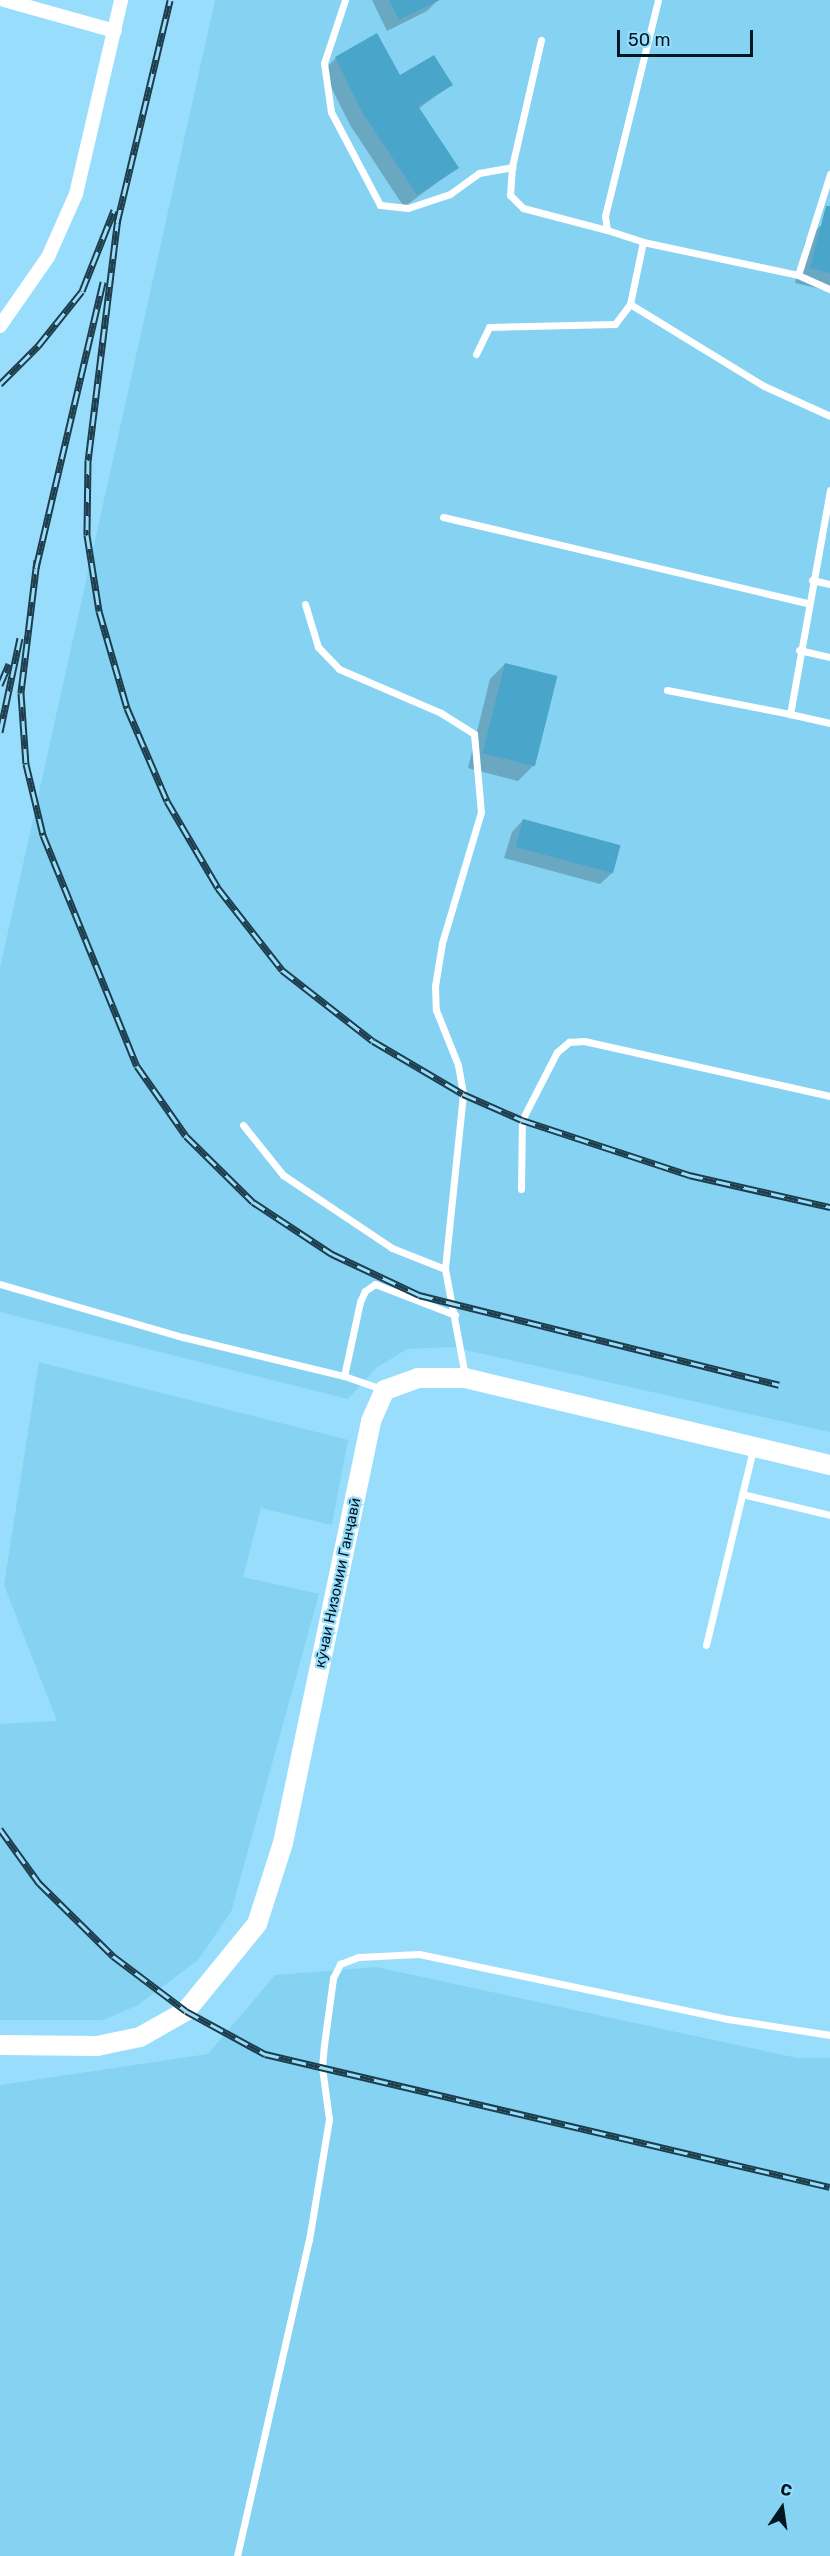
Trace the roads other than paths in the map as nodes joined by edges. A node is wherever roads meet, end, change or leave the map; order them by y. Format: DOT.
graph roads {
  1 [pos="4,0"];
  2 [pos="121,0"];
  3 [pos="345,0"];
  4 [pos="658,0"];
  5 [pos="115,31"];
  6 [pos="541,40"];
  7 [pos="512,167"];
  8 [pos="830,174"];
  9 [pos="607,230"];
  10 [pos="643,242"];
  11 [pos="798,275"];
  12 [pos="830,289"];
  13 [pos="630,304"];
  14 [pos="0,326"];
  15 [pos="476,354"];
  16 [pos="830,416"];
  17 [pos="830,490"];
  18 [pos="442,517"];
  19 [pos="812,580"];
  20 [pos="830,584"];
  21 [pos="808,603"];
  22 [pos="305,604"];
  23 [pos="799,650"];
  24 [pos="830,657"];
  25 [pos="667,690"];
  26 [pos="790,714"];
  27 [pos="830,723"];
  28 [pos="830,1096"];
  29 [pos="243,1125"];
  30 [pos="521,1189"];
  31 [pos="445,1269"];
  32 [pos="0,1284"];
  33 [pos="454,1315"];
  34 [pos="344,1376"];
  35 [pos="465,1378"];
  36 [pos="385,1390"];
  37 [pos="754,1447"];
  38 [pos="830,1465"];
  39 [pos="742,1494"];
  40 [pos="830,1515"];
  41 [pos="706,1645"];
  42 [pos="830,2035"];
  43 [pos="0,2045"];
  44 [pos="237,2556"];
  1 -- 5 [label="street"];
  2 -- 5 [label="street"];
  3 -- 7 [label="lane"];
  4 -- 9 [label="lane"];
  5 -- 14 [label="street"];
  6 -- 7 [label="lane"];
  7 -- 9 [label="lane"];
  8 -- 11 [label="lane"];
  9 -- 10 [label="lane"];
  10 -- 11 [label="lane"];
  10 -- 13 [label="lane"];
  11 -- 12 [label="lane"];
  13 -- 15 [label="lane"];
  13 -- 16 [label="lane"];
  17 -- 19 [label="lane"];
  18 -- 21 [label="lane"];
  19 -- 20 [label="lane"];
  19 -- 21 [label="lane"];
  21 -- 23 [label="lane"];
  22 -- 31 [label="lane"];
  23 -- 24 [label="lane"];
  23 -- 26 [label="lane"];
  25 -- 26 [label="lane"];
  26 -- 27 [label="lane"];
  28 -- 30 [label="lane"];
  29 -- 31 [label="lane"];
  31 -- 33 [label="lane"];
  32 -- 34 [label="lane"];
  33 -- 34 [label="lane"];
  33 -- 35 [label="lane"];
  34 -- 36 [label="lane"];
  35 -- 36 [label="main road"];
  35 -- 37 [label="main road"];
  36 -- 43 [label="main road, кӯчаи Низомии Ганҷавӣ"];
  37 -- 38 [label="main road"];
  37 -- 39 [label="lane"];
  39 -- 40 [label="lane"];
  39 -- 41 [label="lane"];
  42 -- 44 [label="lane"];
}
